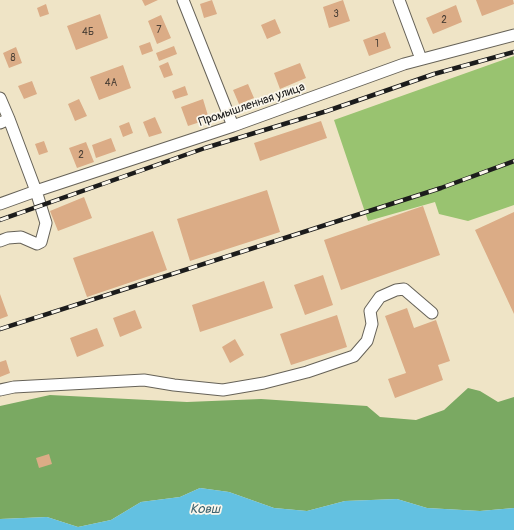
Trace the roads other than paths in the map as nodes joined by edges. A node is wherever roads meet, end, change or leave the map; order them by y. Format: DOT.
graph roads {
  1 [pos="183,0"];
  2 [pos="399,0"];
  3 [pos="514,35"];
  4 [pos="421,59"];
  5 [pos="0,98"];
  6 [pos="5,121"];
  7 [pos="233,126"];
  8 [pos="36,191"];
  9 [pos="0,204"];
  10 [pos="0,241"];
  11 [pos="432,313"];
  12 [pos="0,390"];
  1 -- 7 [label="street"];
  2 -- 4 [label="street"];
  3 -- 4 [label="street, Промышленная улица"];
  4 -- 7 [label="street, Промышленная улица"];
  5 -- 6 [label="street"];
  6 -- 8 [label="street"];
  7 -- 8 [label="street, Промышленная улица"];
  8 -- 9 [label="street, Промышленная улица"];
  8 -- 10 [label="street"];
  11 -- 12 [label="street"];
}
